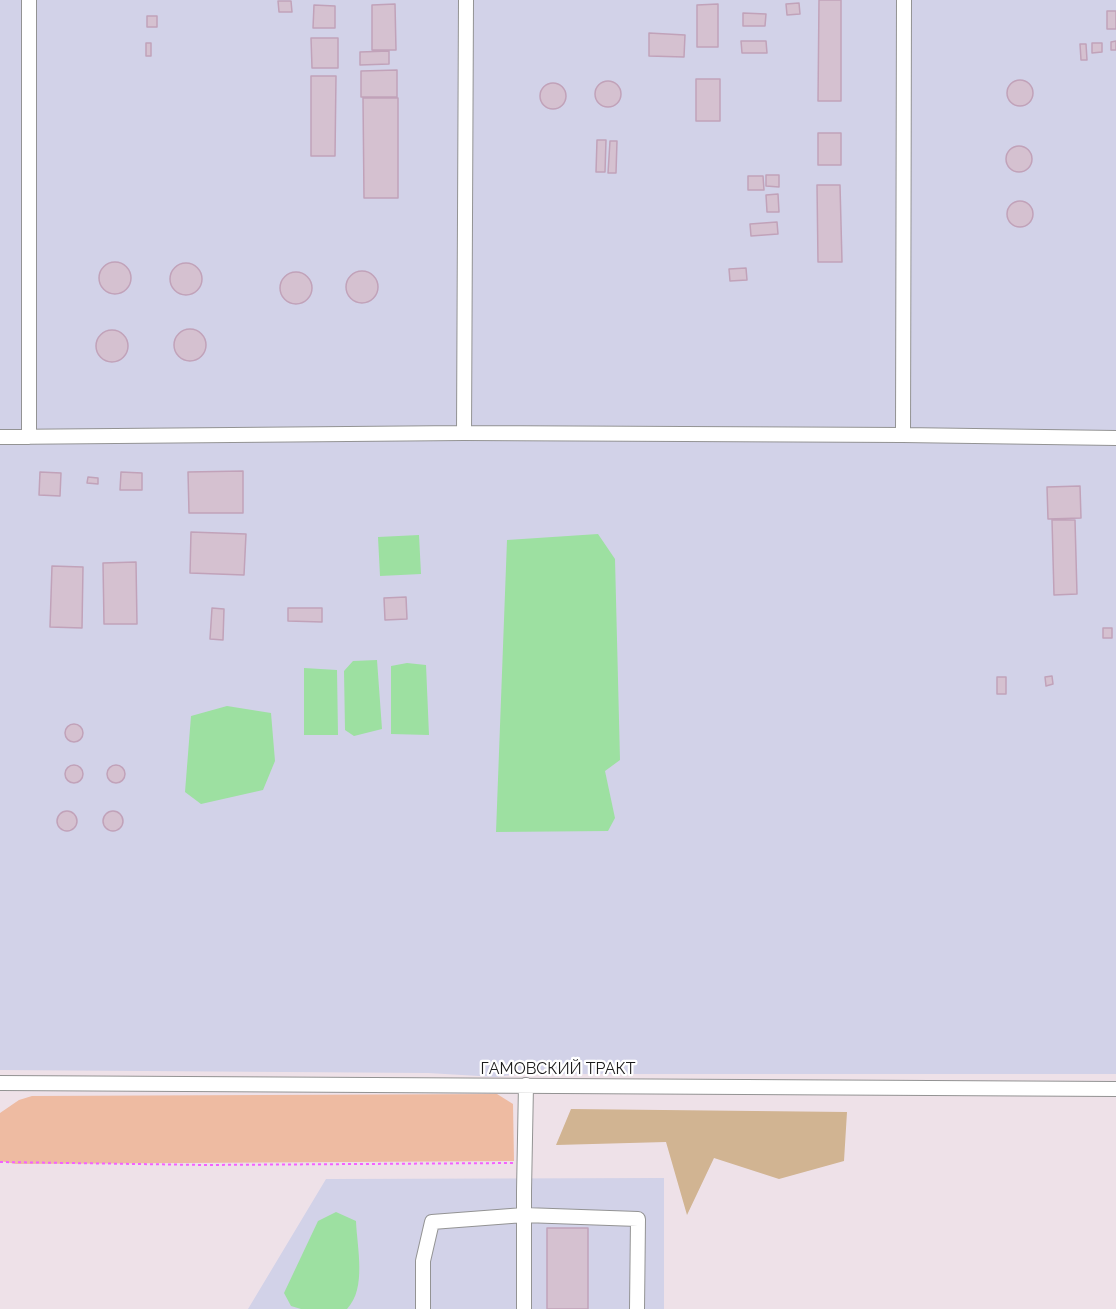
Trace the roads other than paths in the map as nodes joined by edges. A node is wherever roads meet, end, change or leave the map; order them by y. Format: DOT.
graph roads {
  1 [pos="29,0"];
  2 [pos="466,0"];
  3 [pos="904,0"];
  4 [pos="464,433"];
  5 [pos="903,435"];
  6 [pos="0,437"];
  7 [pos="29,437"];
  8 [pos="1116,438"];
  9 [pos="0,1083"];
  10 [pos="526,1085"];
  11 [pos="1116,1089"];
  12 [pos="524,1215"];
  13 [pos="423,1309"];
  14 [pos="524,1309"];
  15 [pos="637,1309"];
  1 -- 7 [label="street"];
  2 -- 4 [label="street"];
  3 -- 5 [label="street"];
  4 -- 5 [label="street"];
  4 -- 7 [label="street"];
  5 -- 8 [label="street"];
  6 -- 7 [label="street"];
  9 -- 10 [label="street, ГАМОВСКИЙ ТРАКТ"];
  10 -- 11 [label="street, ГАМОВСКИЙ ТРАКТ"];
  10 -- 12 [label="street"];
  12 -- 13 [label="street"];
  12 -- 14 [label="street"];
  12 -- 15 [label="street"];
}
